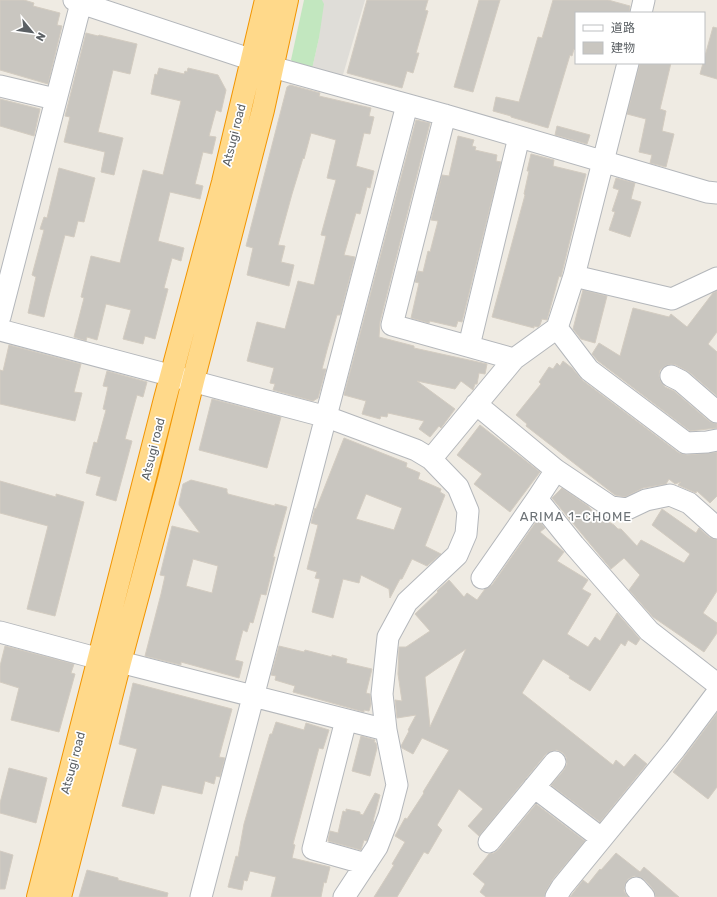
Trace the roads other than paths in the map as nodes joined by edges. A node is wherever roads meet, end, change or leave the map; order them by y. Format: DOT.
graph roads {
  1 [pos="266,0"];
  2 [pos="287,0"];
  3 [pos="644,0"];
  4 [pos="77,2"];
  5 [pos="641,12"];
  6 [pos="262,63"];
  7 [pos="628,64"];
  8 [pos="0,86"];
  9 [pos="55,100"];
  10 [pos="407,106"];
  11 [pos="445,115"];
  12 [pos="519,137"];
  13 [pos="603,162"];
  14 [pos="717,193"];
  15 [pos="574,276"];
  16 [pos="717,278"];
  17 [pos="0,317"];
  18 [pos="557,328"];
  19 [pos="0,330"];
  20 [pos="469,346"];
  21 [pos="514,359"];
  22 [pos="172,375"];
  23 [pos="671,376"];
  24 [pos="193,381"];
  25 [pos="476,404"];
  26 [pos="717,412"];
  27 [pos="327,417"];
  28 [pos="717,440"];
  29 [pos="431,459"];
  30 [pos="556,470"];
  31 [pos="537,499"];
  32 [pos="717,528"];
  33 [pos="482,578"];
  34 [pos="0,632"];
  35 [pos="110,660"];
  36 [pos="717,684"];
  37 [pos="717,693"];
  38 [pos="253,696"];
  39 [pos="346,720"];
  40 [pos="386,730"];
  41 [pos="555,762"];
  42 [pos="534,787"];
  43 [pos="601,838"];
  44 [pos="489,842"];
  45 [pos="366,864"];
  46 [pos="38,897"];
  47 [pos="60,897"];
  48 [pos="201,897"];
  49 [pos="344,897"];
  50 [pos="556,897"];
  1 -- 6 [label="highway, Atsugi road"];
  2 -- 6 [label="highway, Atsugi road"];
  3 -- 5 [label="street"];
  4 -- 6 [label="street"];
  4 -- 9 [label="street"];
  6 -- 10 [label="street"];
  6 -- 22 [label="highway, Atsugi road"];
  6 -- 24 [label="highway, Atsugi road"];
  7 -- 13 [label="street"];
  8 -- 9 [label="street"];
  9 -- 17 [label="street"];
  10 -- 11 [label="street"];
  10 -- 27 [label="street"];
  11 -- 12 [label="street"];
  11 -- 20 [label="street"];
  12 -- 13 [label="street"];
  12 -- 20 [label="street"];
  13 -- 14 [label="street"];
  13 -- 15 [label="street"];
  15 -- 16 [label="street"];
  15 -- 18 [label="street"];
  18 -- 21 [label="street"];
  18 -- 28 [label="street"];
  19 -- 22 [label="street"];
  20 -- 21 [label="street"];
  21 -- 25 [label="street"];
  22 -- 24 [label="street"];
  22 -- 35 [label="highway, Atsugi road"];
  23 -- 26 [label="street"];
  24 -- 27 [label="street"];
  24 -- 35 [label="highway, Atsugi road"];
  25 -- 29 [label="street"];
  25 -- 30 [label="street"];
  27 -- 29 [label="street"];
  27 -- 38 [label="street"];
  29 -- 40 [label="street"];
  30 -- 31 [label="street"];
  30 -- 32 [label="street"];
  31 -- 33 [label="street"];
  31 -- 36 [label="street"];
  34 -- 35 [label="street"];
  35 -- 38 [label="street"];
  35 -- 46 [label="highway, Atsugi road"];
  35 -- 47 [label="highway, Atsugi road"];
  37 -- 43 [label="street"];
  38 -- 39 [label="street"];
  38 -- 48 [label="street"];
  39 -- 40 [label="street"];
  39 -- 45 [label="street"];
  40 -- 45 [label="street"];
  41 -- 42 [label="street"];
  42 -- 43 [label="street"];
  42 -- 44 [label="street"];
  43 -- 50 [label="street"];
  45 -- 49 [label="street"];
}
